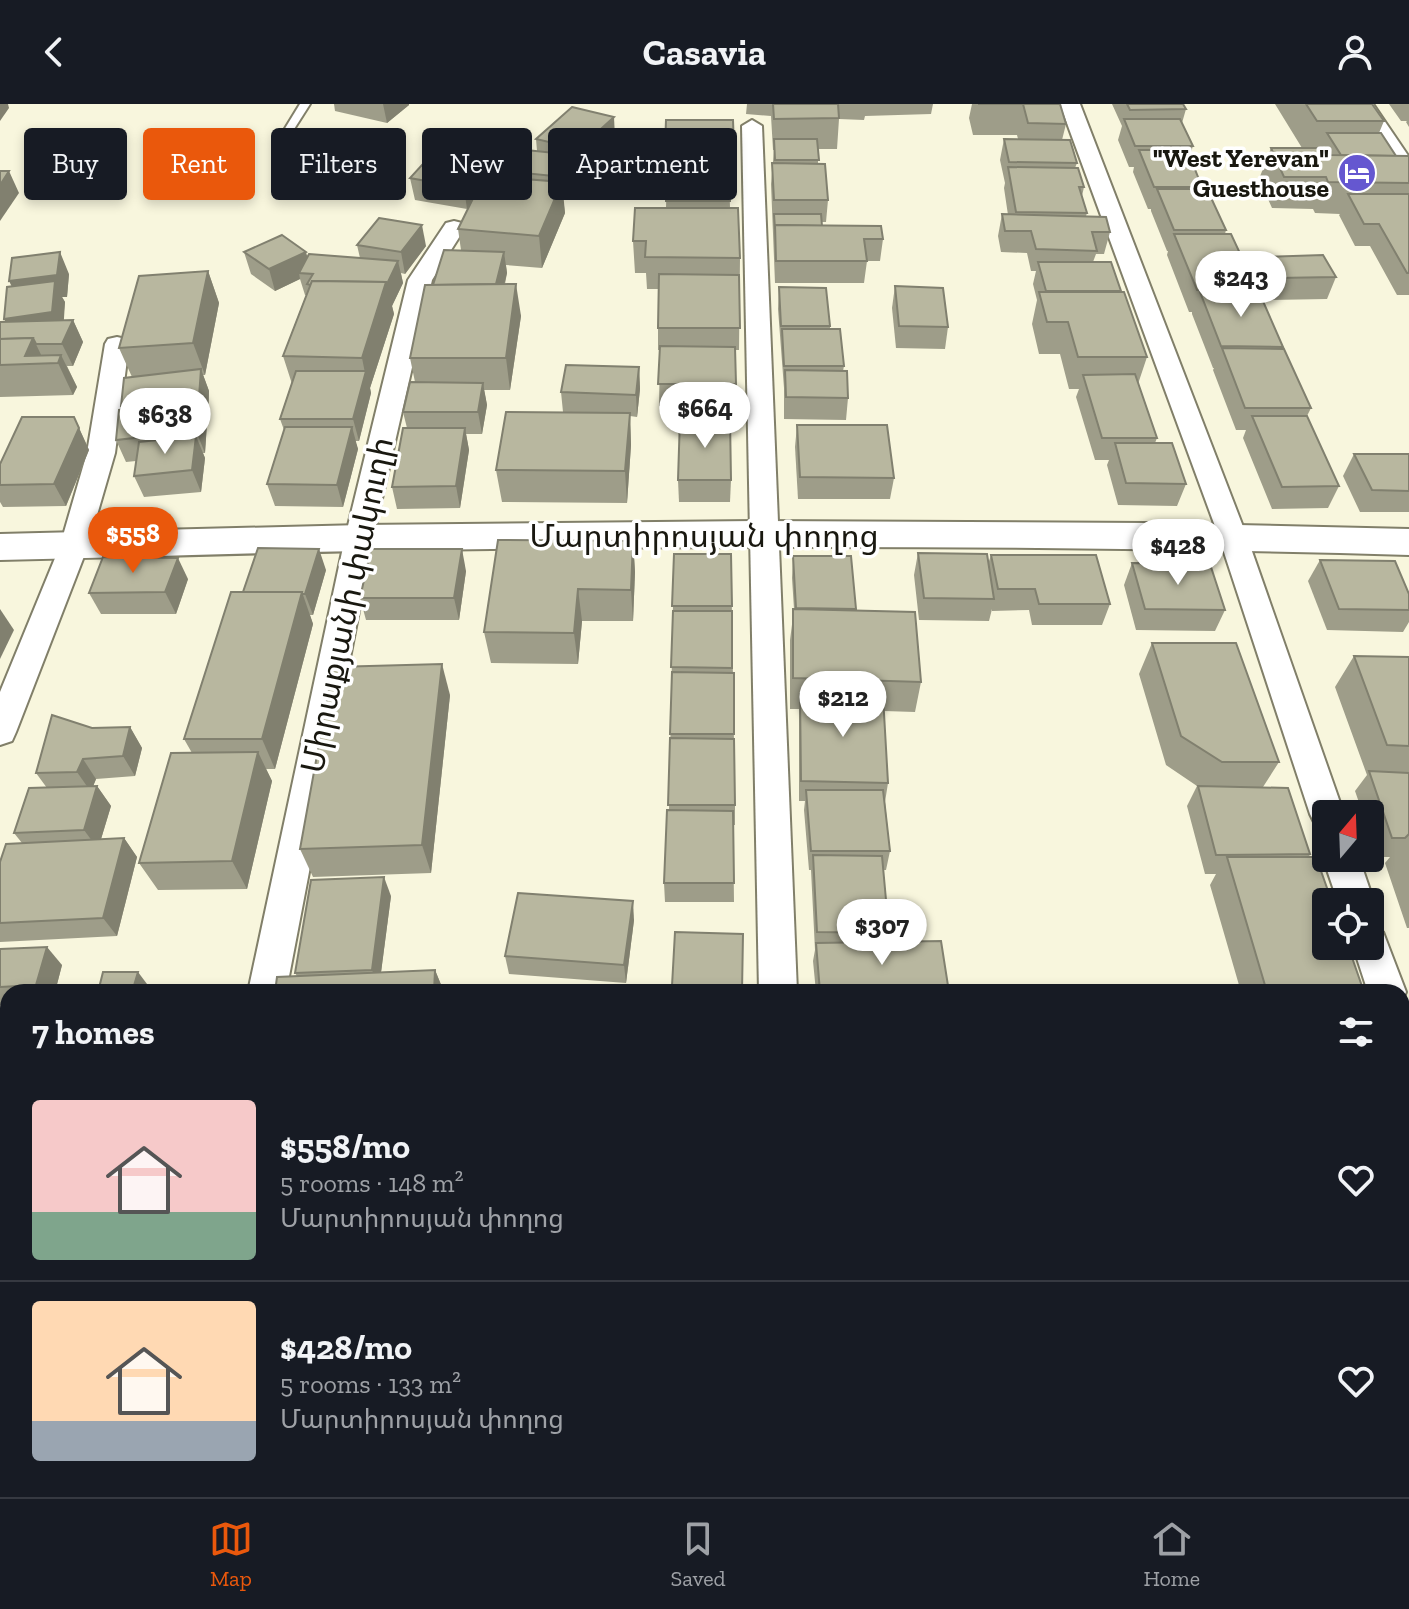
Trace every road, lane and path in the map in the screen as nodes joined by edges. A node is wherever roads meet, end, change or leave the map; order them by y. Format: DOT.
graph roads {
  1 [pos="305,104"];
  2 [pos="1070,104"];
  3 [pos="1363,104"];
  4 [pos="752,126"];
  5 [pos="290,128"];
  6 [pos="1409,173"];
  7 [pos="454,228"];
  8 [pos="117,344"];
  9 [pos="765,535"];
  10 [pos="1233,537"];
  11 [pos="359,538"];
  12 [pos="1409,542"];
  13 [pos="74,546"];
  14 [pos="0,547"];
  15 [pos="0,732"];
  16 [pos="1322,800"];
  17 [pos="1376,960"];
  18 [pos="269,984"];
  19 [pos="778,984"];
  20 [pos="1384,984"];
  1 -- 5 [label="lane"];
  2 -- 10 [label="street"];
  3 -- 6 [label="street"];
  4 -- 9 [label="street"];
  7 -- 11 [label="street, Միրաքյանի փակուղի"];
  8 -- 13 [label="street"];
  9 -- 10 [label="street, Մարտիրոսյան փողոց"];
  9 -- 11 [label="street, Մարտիրոսյան փողոց"];
  9 -- 19 [label="street"];
  10 -- 12 [label="street, Մարտիրոսյան փողոց"];
  10 -- 16 [label="street"];
  11 -- 13 [label="street, Մարտիրոսյան փողոց"];
  11 -- 18 [label="street, Միրաքյանի փակուղի"];
  13 -- 14 [label="street, Մարտիրոսյան փողոց"];
  13 -- 15 [label="street"];
  17 -- 20 [label="street"];
}
